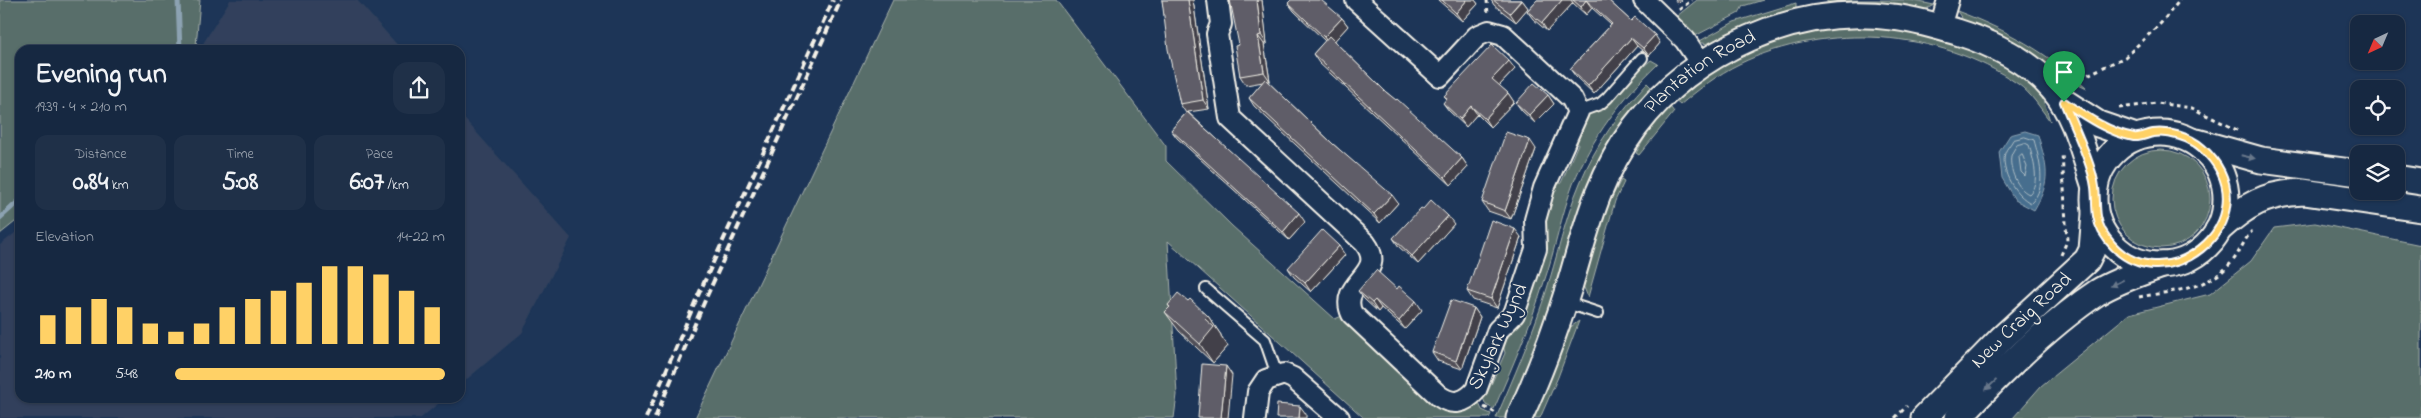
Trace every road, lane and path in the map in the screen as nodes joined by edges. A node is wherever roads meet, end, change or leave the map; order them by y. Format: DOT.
graph roads {
  1 [pos="1218,0"];
  2 [pos="1356,0"];
  3 [pos="1644,0"];
  4 [pos="1948,0"];
  5 [pos="2180,0"];
  6 [pos="1940,27"];
  7 [pos="1642,58"];
  8 [pos="1701,64"];
  9 [pos="2081,78"];
  10 [pos="2064,102"];
  11 [pos="2114,108"];
  12 [pos="1578,112"];
  13 [pos="2245,134"];
  14 [pos="2136,137"];
  15 [pos="2185,138"];
  16 [pos="2061,145"];
  17 [pos="2350,162"];
  18 [pos="2405,179"];
  19 [pos="2421,182"];
  20 [pos="2095,188"];
  21 [pos="2421,209"];
  22 [pos="2096,213"];
  23 [pos="2256,229"];
  24 [pos="2218,230"];
  25 [pos="2056,262"];
  26 [pos="2162,265"];
  27 [pos="1206,289"];
  28 [pos="2131,298"];
  29 [pos="1564,302"];
  30 [pos="1598,313"];
  31 [pos="1277,375"];
  32 [pos="1916,411"];
  33 [pos="1255,418"];
  34 [pos="1339,418"];
  35 [pos="1519,418"];
  36 [pos="1895,418"];
  37 [pos="1958,418"];
  1 -- 12 [label="street, Skylark Wynd"];
  2 -- 12 [label="street"];
  3 -- 8 [label="street"];
  4 -- 6 [label="street"];
  5 -- 9 [label="path"];
  6 -- 8 [label="street, Plantation Road"];
  6 -- 10 [label="street, Plantation Road"];
  7 -- 12 [label="lane"];
  8 -- 29 [label="street, Plantation Road"];
  10 -- 14 [label="street, Plantation Road"];
  10 -- 20 [label="street, Plantation Road"];
  11 -- 13 [label="path"];
  14 -- 15 [label="street"];
  14 -- 20 [label="street"];
  15 -- 17 [label="street, one-way"];
  15 -- 24 [label="street"];
  16 -- 25 [label="path"];
  18 -- 19 [label="street"];
  20 -- 22 [label="street"];
  21 -- 24 [label="street"];
  22 -- 26 [label="street"];
  22 -- 32 [label="street, New Craig Road"];
  23 -- 28 [label="path"];
  24 -- 26 [label="street"];
  26 -- 37 [label="street, New Craig Road, one-way"];
  27 -- 31 [label="lane"];
  29 -- 30 [label="lane"];
  29 -- 35 [label="street, Plantation Road"];
  31 -- 33 [label="street"];
  31 -- 34 [label="street"];
  32 -- 36 [label="path"];
}
